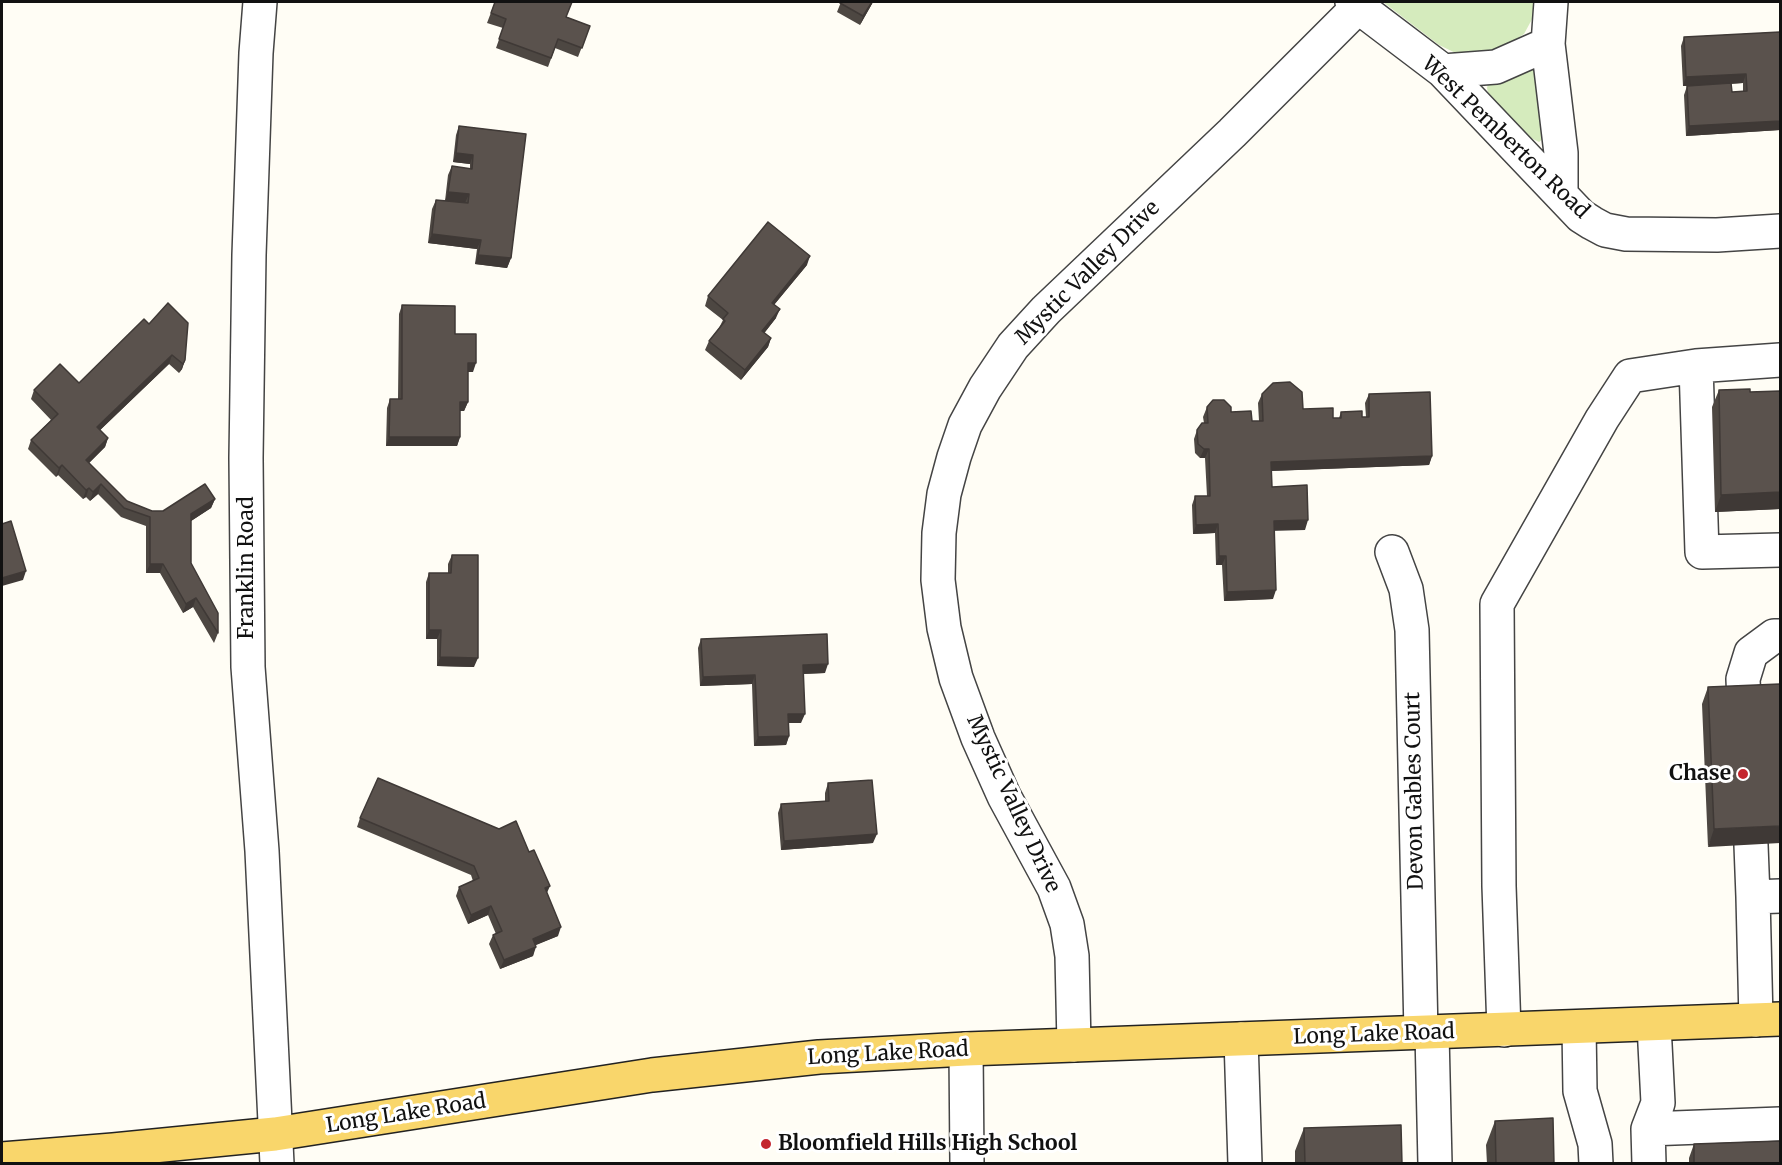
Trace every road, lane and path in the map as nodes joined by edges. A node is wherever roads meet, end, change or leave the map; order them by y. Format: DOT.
graph roads {
  1 [pos="260,2"];
  2 [pos="1551,2"];
  3 [pos="1355,4"];
  4 [pos="1548,44"];
  5 [pos="1443,71"];
  6 [pos="1561,195"];
  7 [pos="1780,231"];
  8 [pos="1780,360"];
  9 [pos="1696,366"];
  10 [pos="1780,550"];
  11 [pos="1392,552"];
  12 [pos="1780,636"];
  13 [pos="1744,702"];
  14 [pos="1750,845"];
  15 [pos="1767,896"];
  16 [pos="1768,1020"];
  17 [pos="1654,1025"];
  18 [pos="1579,1027"];
  19 [pos="1504,1030"];
  20 [pos="1426,1033"];
  21 [pos="1241,1039"];
  22 [pos="1074,1045"];
  23 [pos="966,1049"];
  24 [pos="1780,1124"];
  25 [pos="1648,1129"];
  26 [pos="276,1149"];
  27 [pos="2,1159"];
  28 [pos="967,1164"];
  29 [pos="1245,1164"];
  30 [pos="1435,1164"];
  31 [pos="1596,1164"];
  32 [pos="1649,1164"];
  1 -- 26 [label="street, Franklin Road"];
  2 -- 4 [label="street"];
  3 -- 5 [label="street, West Pemberton Road"];
  3 -- 22 [label="street, Mystic Valley Drive"];
  4 -- 5 [label="street"];
  4 -- 6 [label="street"];
  5 -- 6 [label="street, West Pemberton Road"];
  6 -- 7 [label="street, West Pemberton Road"];
  8 -- 9 [label="street"];
  9 -- 10 [label="street"];
  9 -- 19 [label="street"];
  11 -- 20 [label="street, Devon Gables Court"];
  12 -- 13 [label="street"];
  14 -- 15 [label="street"];
  15 -- 16 [label="street"];
  16 -- 17 [label="main road, Long Lake Road"];
  17 -- 18 [label="main road, Long Lake Road"];
  17 -- 25 [label="street"];
  18 -- 19 [label="main road, Long Lake Road"];
  18 -- 31 [label="street"];
  19 -- 20 [label="main road, Long Lake Road"];
  20 -- 21 [label="main road, Long Lake Road"];
  20 -- 30 [label="street, Devon Gables Court"];
  21 -- 22 [label="main road, Long Lake Road"];
  21 -- 29 [label="street"];
  22 -- 23 [label="main road, Long Lake Road"];
  23 -- 26 [label="main road, Long Lake Road"];
  23 -- 28 [label="street"];
  24 -- 25 [label="street"];
  25 -- 32 [label="street"];
  26 -- 27 [label="main road, Long Lake Road"];
}
